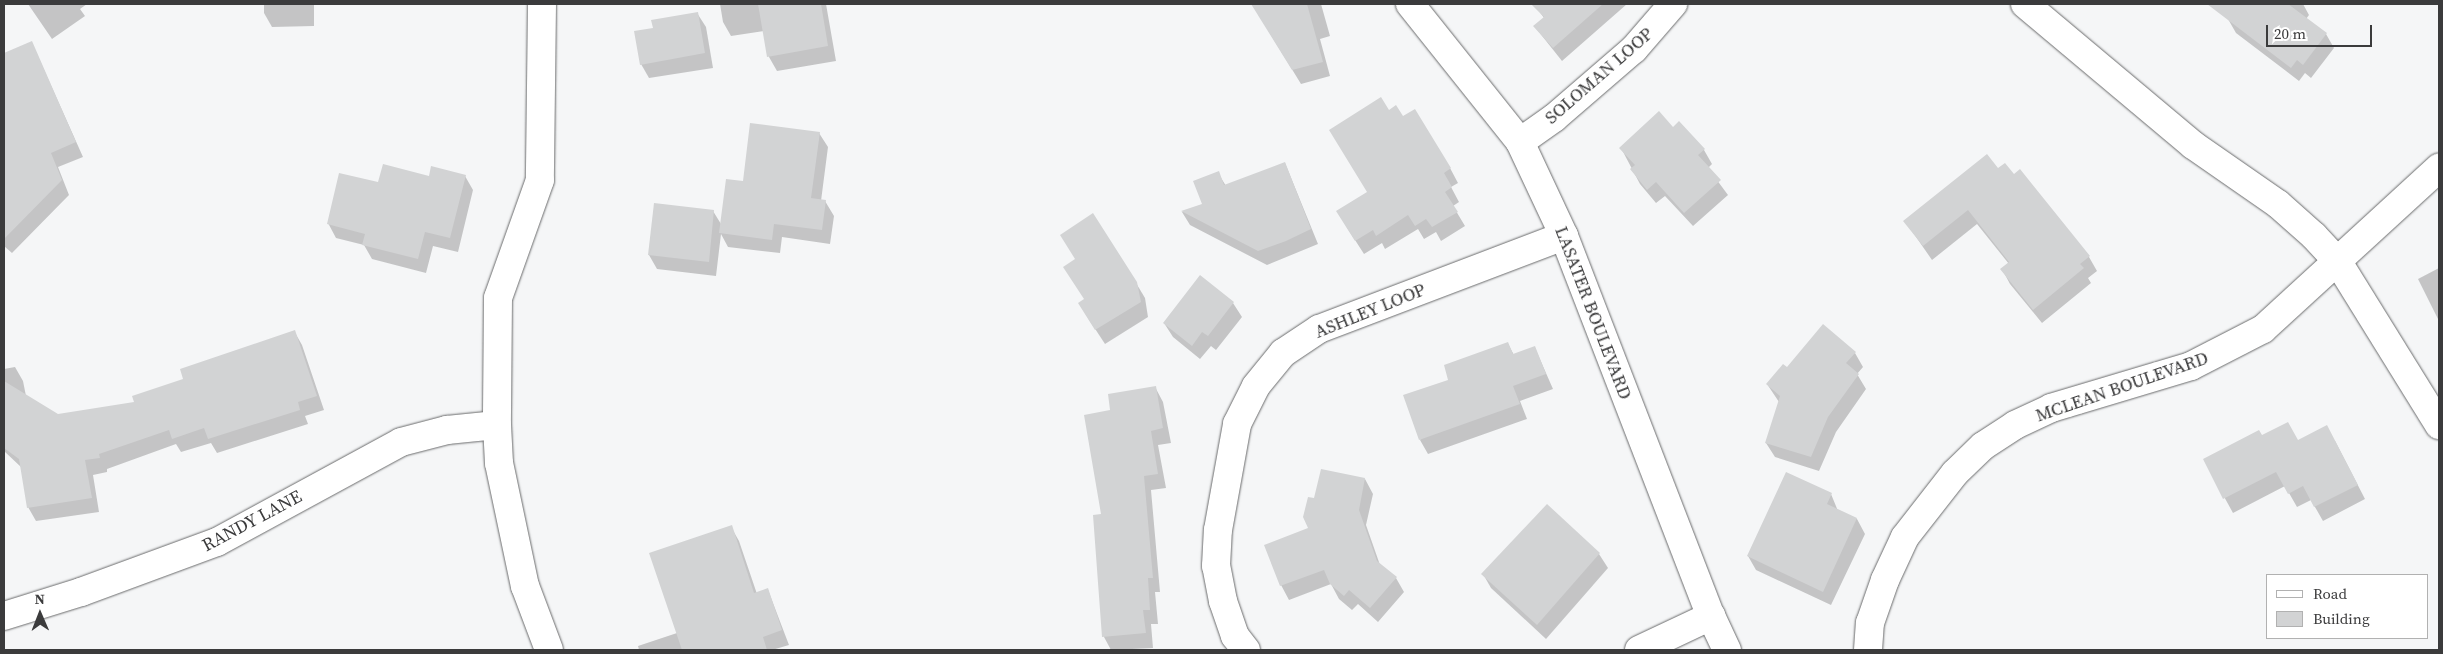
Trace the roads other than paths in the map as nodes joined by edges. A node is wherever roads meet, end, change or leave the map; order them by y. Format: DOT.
graph roads {
  1 [pos="542,4"];
  2 [pos="1410,4"];
  3 [pos="1673,4"];
  4 [pos="2025,4"];
  5 [pos="1520,142"];
  6 [pos="2439,168"];
  7 [pos="1564,236"];
  8 [pos="2338,262"];
  9 [pos="2439,424"];
  10 [pos="497,425"];
  11 [pos="4,616"];
  12 [pos="1711,616"];
  13 [pos="549,650"];
  14 [pos="1246,650"];
  15 [pos="1638,650"];
  16 [pos="1727,650"];
  17 [pos="1868,650"];
  1 -- 10 [label="street"];
  2 -- 5 [label="street, LASATER BOULEVARD"];
  3 -- 5 [label="street, SOLOMAN LOOP"];
  4 -- 8 [label="street"];
  5 -- 7 [label="street, LASATER BOULEVARD"];
  6 -- 8 [label="street, MCLEAN BOULEVARD"];
  7 -- 12 [label="street, LASATER BOULEVARD"];
  7 -- 14 [label="street, ASHLEY LOOP"];
  8 -- 9 [label="street"];
  8 -- 17 [label="street, MCLEAN BOULEVARD"];
  10 -- 11 [label="street, RANDY LANE"];
  10 -- 13 [label="street"];
  12 -- 15 [label="street"];
  12 -- 16 [label="street, LASATER BOULEVARD"];
}
